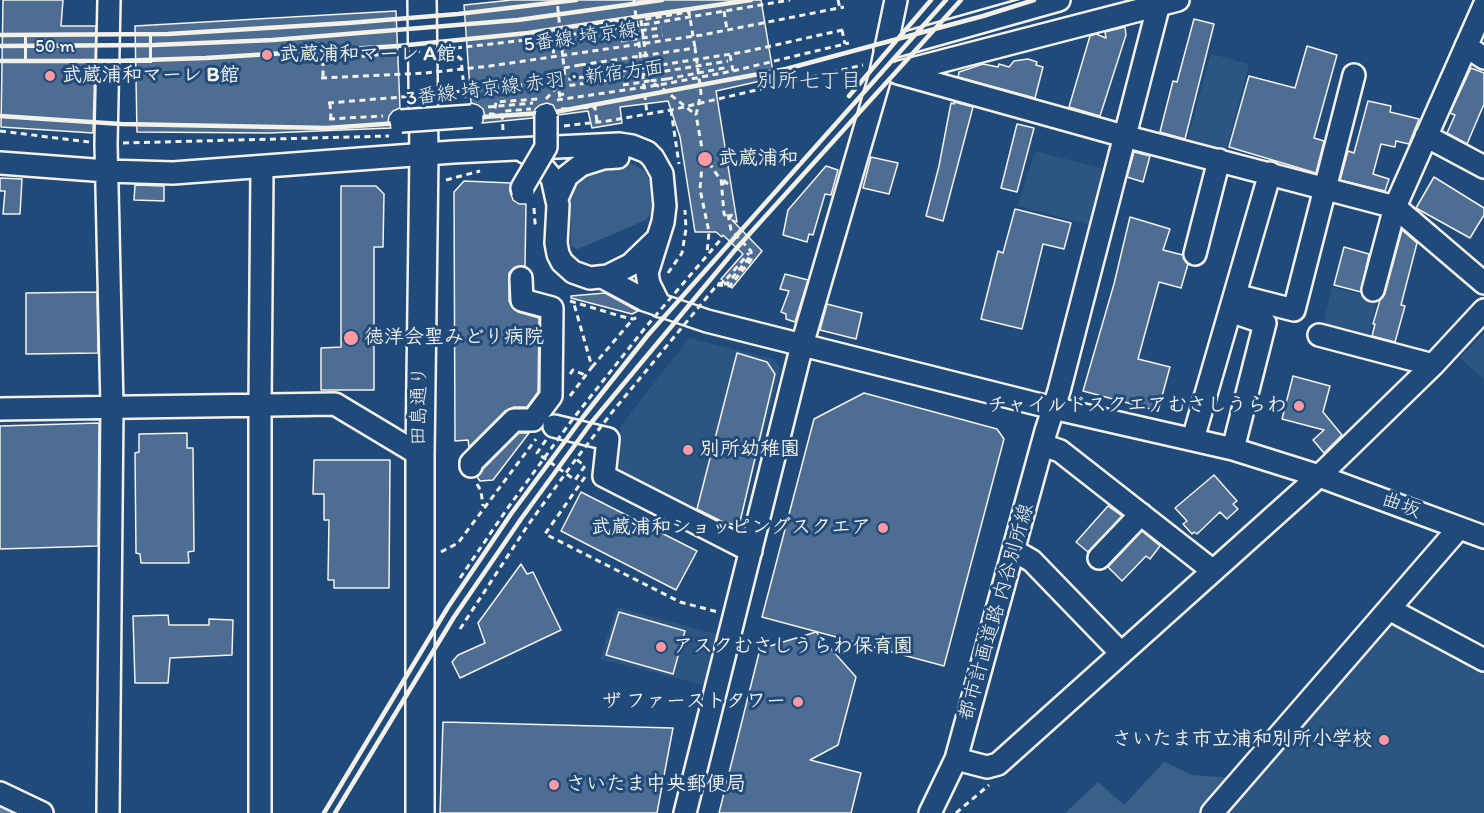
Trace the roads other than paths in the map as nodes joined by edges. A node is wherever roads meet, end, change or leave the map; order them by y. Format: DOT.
graph roads {
  1 [pos="109,0"];
  2 [pos="422,0"];
  3 [pos="896,0"];
  4 [pos="1059,0"];
  5 [pos="1165,2"];
  6 [pos="1484,6"];
  7 [pos="1466,46"];
  8 [pos="885,49"];
  9 [pos="1484,58"];
  10 [pos="882,71"];
  11 [pos="1354,75"];
  12 [pos="551,110"];
  13 [pos="472,111"];
  14 [pos="394,124"];
  15 [pos="1124,135"];
  16 [pos="1426,136"];
  17 [pos="521,150"];
  18 [pos="424,154"];
  19 [pos="651,156"];
  20 [pos="1219,160"];
  21 [pos="0,163"];
  22 [pos="1484,167"];
  23 [pos="262,168"];
  24 [pos="107,171"];
  25 [pos="1270,173"];
  26 [pos="527,188"];
  27 [pos="1326,188"];
  28 [pos="557,198"];
  29 [pos="1395,207"];
  30 [pos="659,237"];
  31 [pos="1195,254"];
  32 [pos="521,278"];
  33 [pos="604,278"];
  34 [pos="1484,283"];
  35 [pos="1372,291"];
  36 [pos="1232,303"];
  37 [pos="660,306"];
  38 [pos="1484,310"];
  39 [pos="1319,335"];
  40 [pos="802,345"];
  41 [pos="1433,365"];
  42 [pos="260,405"];
  43 [pos="112,407"];
  44 [pos="1053,408"];
  45 [pos="0,409"];
  46 [pos="549,413"];
  47 [pos="1192,439"];
  48 [pos="1043,445"];
  49 [pos="1233,449"];
  50 [pos="420,454"];
  51 [pos="471,466"];
  52 [pos="1319,476"];
  53 [pos="1141,514"];
  54 [pos="1474,528"];
  55 [pos="751,551"];
  56 [pos="1015,551"];
  57 [pos="1100,558"];
  58 [pos="1212,570"];
  59 [pos="1389,609"];
  60 [pos="1121,653"];
  61 [pos="1484,660"];
  62 [pos="956,759"];
  63 [pos="0,794"];
  64 [pos="42,813"];
  65 [pos="108,813"];
  66 [pos="260,813"];
  67 [pos="420,813"];
  68 [pos="685,813"];
  69 [pos="930,813"];
  70 [pos="1212,813"];
  1 -- 24 [label="street"];
  2 -- 18 [label="main road, 田島通り"];
  3 -- 8 [label="street"];
  4 -- 8 [label="street"];
  5 -- 10 [label="street"];
  5 -- 15 [label="street, 都市計画道路 内谷別所線"];
  6 -- 7 [label="street"];
  7 -- 9 [label="street"];
  7 -- 16 [label="street"];
  8 -- 10 [label="street"];
  10 -- 15 [label="street"];
  10 -- 40 [label="street"];
  11 -- 27 [label="street"];
  12 -- 26 [label="street, bridge"];
  13 -- 14 [label="street, bridge"];
  15 -- 20 [label="street"];
  15 -- 44 [label="street, 都市計画道路 内谷別所線"];
  16 -- 22 [label="street"];
  16 -- 29 [label="street"];
  17 -- 18 [label="street"];
  17 -- 19 [label="street"];
  17 -- 28 [label="street"];
  18 -- 23 [label="street"];
  18 -- 50 [label="main road, 田島通り"];
  19 -- 28 [label="street"];
  19 -- 30 [label="street"];
  20 -- 25 [label="street"];
  20 -- 31 [label="street"];
  21 -- 24 [label="street"];
  23 -- 24 [label="street"];
  23 -- 42 [label="street"];
  24 -- 43 [label="street"];
  25 -- 27 [label="street"];
  25 -- 36 [label="street"];
  27 -- 29 [label="street"];
  27 -- 36 [label="street"];
  28 -- 33 [label="street"];
  29 -- 34 [label="street"];
  29 -- 35 [label="street"];
  30 -- 33 [label="street"];
  30 -- 37 [label="street"];
  32 -- 46 [label="street"];
  33 -- 37 [label="street, 曲坂"];
  36 -- 47 [label="street"];
  36 -- 49 [label="street"];
  37 -- 40 [label="street, 曲坂"];
  38 -- 41 [label="street"];
  39 -- 41 [label="street"];
  40 -- 44 [label="street, 曲坂"];
  40 -- 55 [label="street"];
  41 -- 52 [label="street"];
  42 -- 43 [label="street"];
  42 -- 50 [label="street"];
  42 -- 66 [label="street"];
  43 -- 45 [label="street"];
  43 -- 65 [label="street"];
  44 -- 47 [label="street, 曲坂"];
  44 -- 48 [label="street, 都市計画道路 内谷別所線"];
  46 -- 51 [label="street"];
  46 -- 55 [label="street"];
  47 -- 49 [label="street, 曲坂"];
  48 -- 53 [label="street"];
  48 -- 56 [label="street, 都市計画道路 内谷別所線"];
  49 -- 52 [label="street, 曲坂"];
  50 -- 67 [label="main road, 田島通り"];
  52 -- 54 [label="street, 曲坂"];
  52 -- 58 [label="street"];
  53 -- 57 [label="street"];
  53 -- 58 [label="street"];
  54 -- 59 [label="street"];
  55 -- 68 [label="street"];
  56 -- 60 [label="street"];
  56 -- 62 [label="street, 都市計画道路 内谷別所線"];
  58 -- 60 [label="street"];
  59 -- 61 [label="street"];
  59 -- 70 [label="street"];
  60 -- 62 [label="street"];
  62 -- 69 [label="street, 都市計画道路 内谷別所線"];
  63 -- 64 [label="street"];
}
